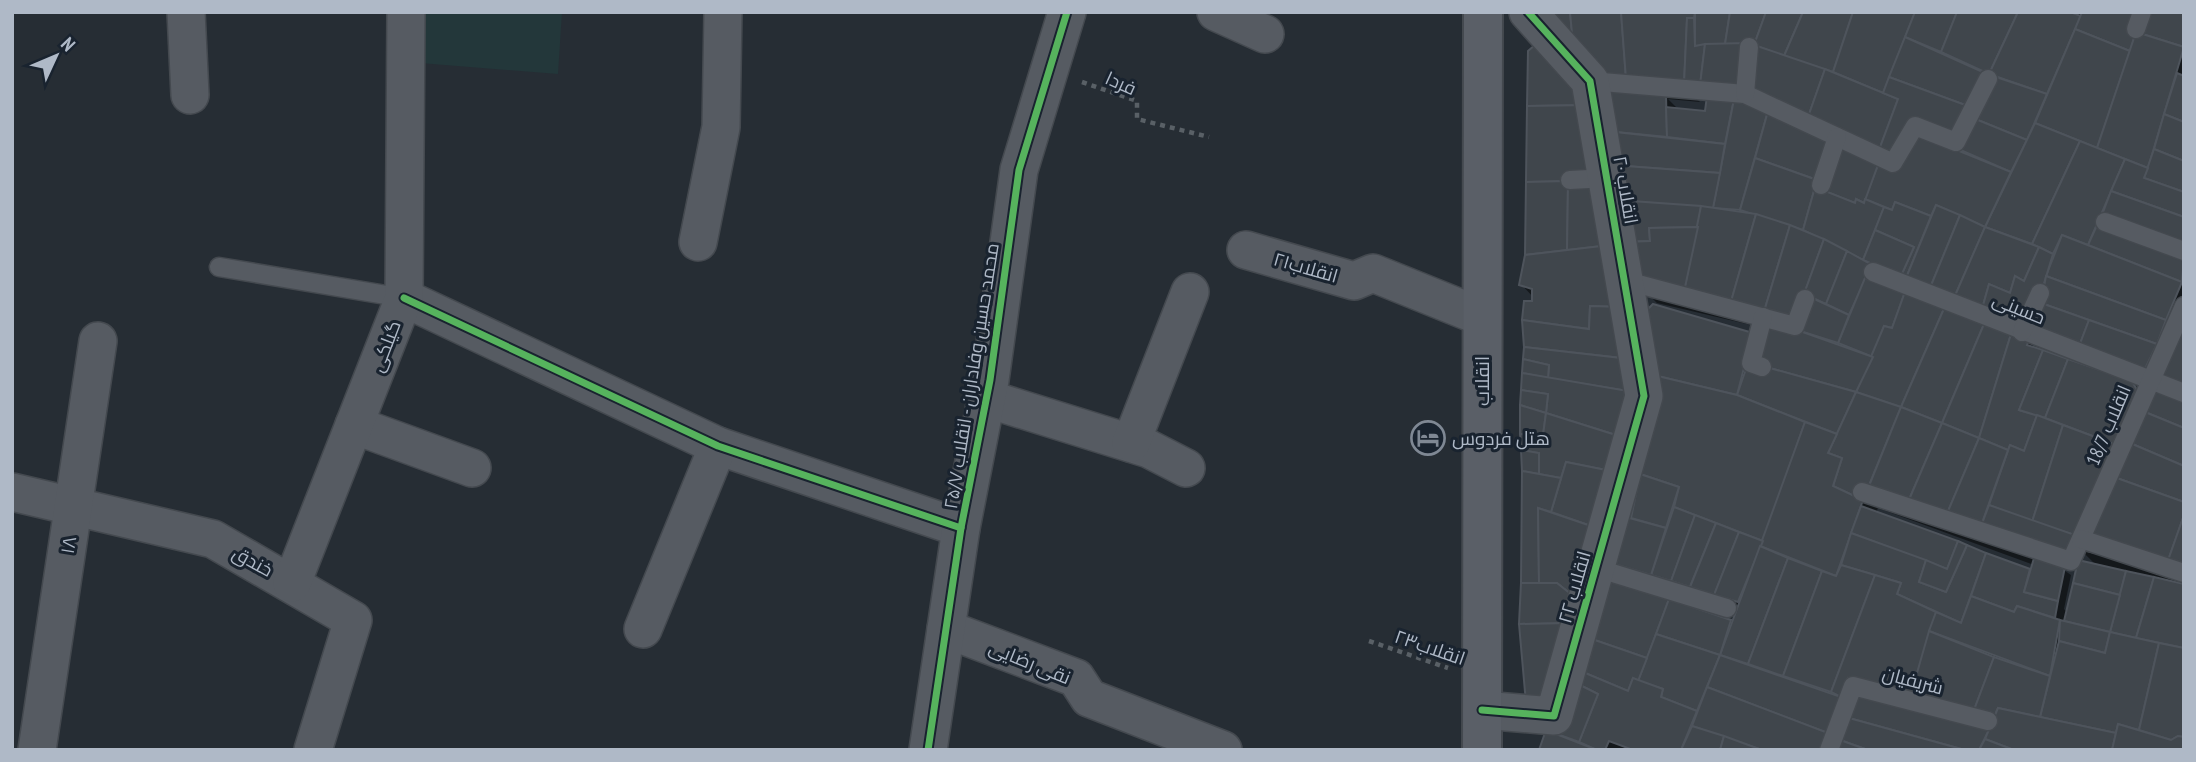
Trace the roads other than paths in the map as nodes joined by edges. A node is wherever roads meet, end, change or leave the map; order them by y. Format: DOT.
graph roads {
  1 [pos="187,12"];
  2 [pos="406,12"];
  3 [pos="723,12"];
  4 [pos="1066,12"];
  5 [pos="1216,12"];
  6 [pos="1483,12"];
  7 [pos="1528,12"];
  8 [pos="1265,34"];
  9 [pos="1749,47"];
  10 [pos="1988,79"];
  11 [pos="1590,81"];
  12 [pos="1745,94"];
  13 [pos="190,95"];
  14 [pos="1837,137"];
  15 [pos="1607,178"];
  16 [pos="1570,180"];
  17 [pos="1821,185"];
  18 [pos="2105,222"];
  19 [pos="698,242"];
  20 [pos="1246,250"];
  21 [pos="2184,251"];
  22 [pos="219,267"];
  23 [pos="1873,272"];
  24 [pos="1627,282"];
  25 [pos="1190,292"];
  26 [pos="2040,293"];
  27 [pos="404,298"];
  28 [pos="1805,299"];
  29 [pos="2184,306"];
  30 [pos="1482,317"];
  31 [pos="1763,317"];
  32 [pos="2022,332"];
  33 [pos="99,341"];
  34 [pos="1762,367"];
  35 [pos="2150,381"];
  36 [pos="2184,393"];
  37 [pos="1644,396"];
  38 [pos="985,398"];
  39 [pos="354,425"];
  40 [pos="1131,443"];
  41 [pos="718,446"];
  42 [pos="472,468"];
  43 [pos="1186,468"];
  44 [pos="12,492"];
  45 [pos="1862,492"];
  46 [pos="74,506"];
  47 [pos="961,528"];
  48 [pos="2081,539"];
  49 [pos="1596,568"];
  50 [pos="2184,573"];
  51 [pos="292,583"];
  52 [pos="1727,608"];
  53 [pos="643,629"];
  54 [pos="946,629"];
  55 [pos="1482,695"];
  56 [pos="1989,721"];
  57 [pos="37,750"];
  58 [pos="313,750"];
  59 [pos="928,750"];
  60 [pos="1223,750"];
  61 [pos="1482,750"];
  62 [pos="1829,750"];
  1 -- 13 [label="street"];
  2 -- 27 [label="street, گیلکی"];
  3 -- 19 [label="street"];
  4 -- 38 [label="street, محمد حسین وفاداران - انقلاب ۲۵/۷"];
  5 -- 8 [label="street"];
  6 -- 30 [label="main road, انقلاب"];
  7 -- 11 [label="street"];
  9 -- 12 [label="lane"];
  10 -- 14 [label="lane"];
  11 -- 12 [label="lane"];
  11 -- 15 [label="street, انقلاب ۲۰"];
  12 -- 14 [label="lane"];
  14 -- 17 [label="lane"];
  15 -- 16 [label="lane"];
  15 -- 24 [label="street, انقلاب ۲۰"];
  18 -- 21 [label="lane"];
  20 -- 30 [label="street, انقلاب۲۱"];
  22 -- 27 [label="lane"];
  23 -- 32 [label="lane, حسینی"];
  24 -- 31 [label="lane"];
  24 -- 37 [label="street, انقلاب ۲۰"];
  25 -- 40 [label="street"];
  26 -- 32 [label="lane"];
  27 -- 39 [label="street, گیلکی"];
  27 -- 41 [label="street"];
  28 -- 31 [label="lane"];
  29 -- 35 [label="lane, انقلاب 18/7"];
  30 -- 55 [label="main road, انقلاب"];
  31 -- 34 [label="lane"];
  32 -- 35 [label="lane, حسینی"];
  33 -- 46 [label="street, ۱۸"];
  35 -- 36 [label="lane, حسینی"];
  35 -- 48 [label="lane, انقلاب 18/7"];
  37 -- 49 [label="street, انقلاب ۲۲"];
  38 -- 40 [label="street"];
  38 -- 47 [label="street, محمد حسین وفاداران - انقلاب ۲۵/۷"];
  39 -- 42 [label="street"];
  39 -- 51 [label="street, گیلکی"];
  40 -- 43 [label="street"];
  41 -- 47 [label="street"];
  41 -- 53 [label="street"];
  44 -- 46 [label="street, خندق"];
  45 -- 48 [label="lane, انقلاب 18/7"];
  46 -- 51 [label="street, خندق"];
  46 -- 57 [label="street, ۱۸"];
  47 -- 54 [label="street, محمد حسین وفاداران - انقلاب ۲۵/۷"];
  48 -- 50 [label="lane"];
  49 -- 52 [label="lane"];
  49 -- 55 [label="street, انقلاب ۲۲"];
  51 -- 58 [label="street, خندق"];
  54 -- 59 [label="street, محمد حسین وفاداران - انقلاب ۲۵/۷"];
  54 -- 60 [label="street, نقی رضایی"];
  55 -- 61 [label="main road, انقلاب"];
  56 -- 62 [label="lane, شریفیان"];
}
